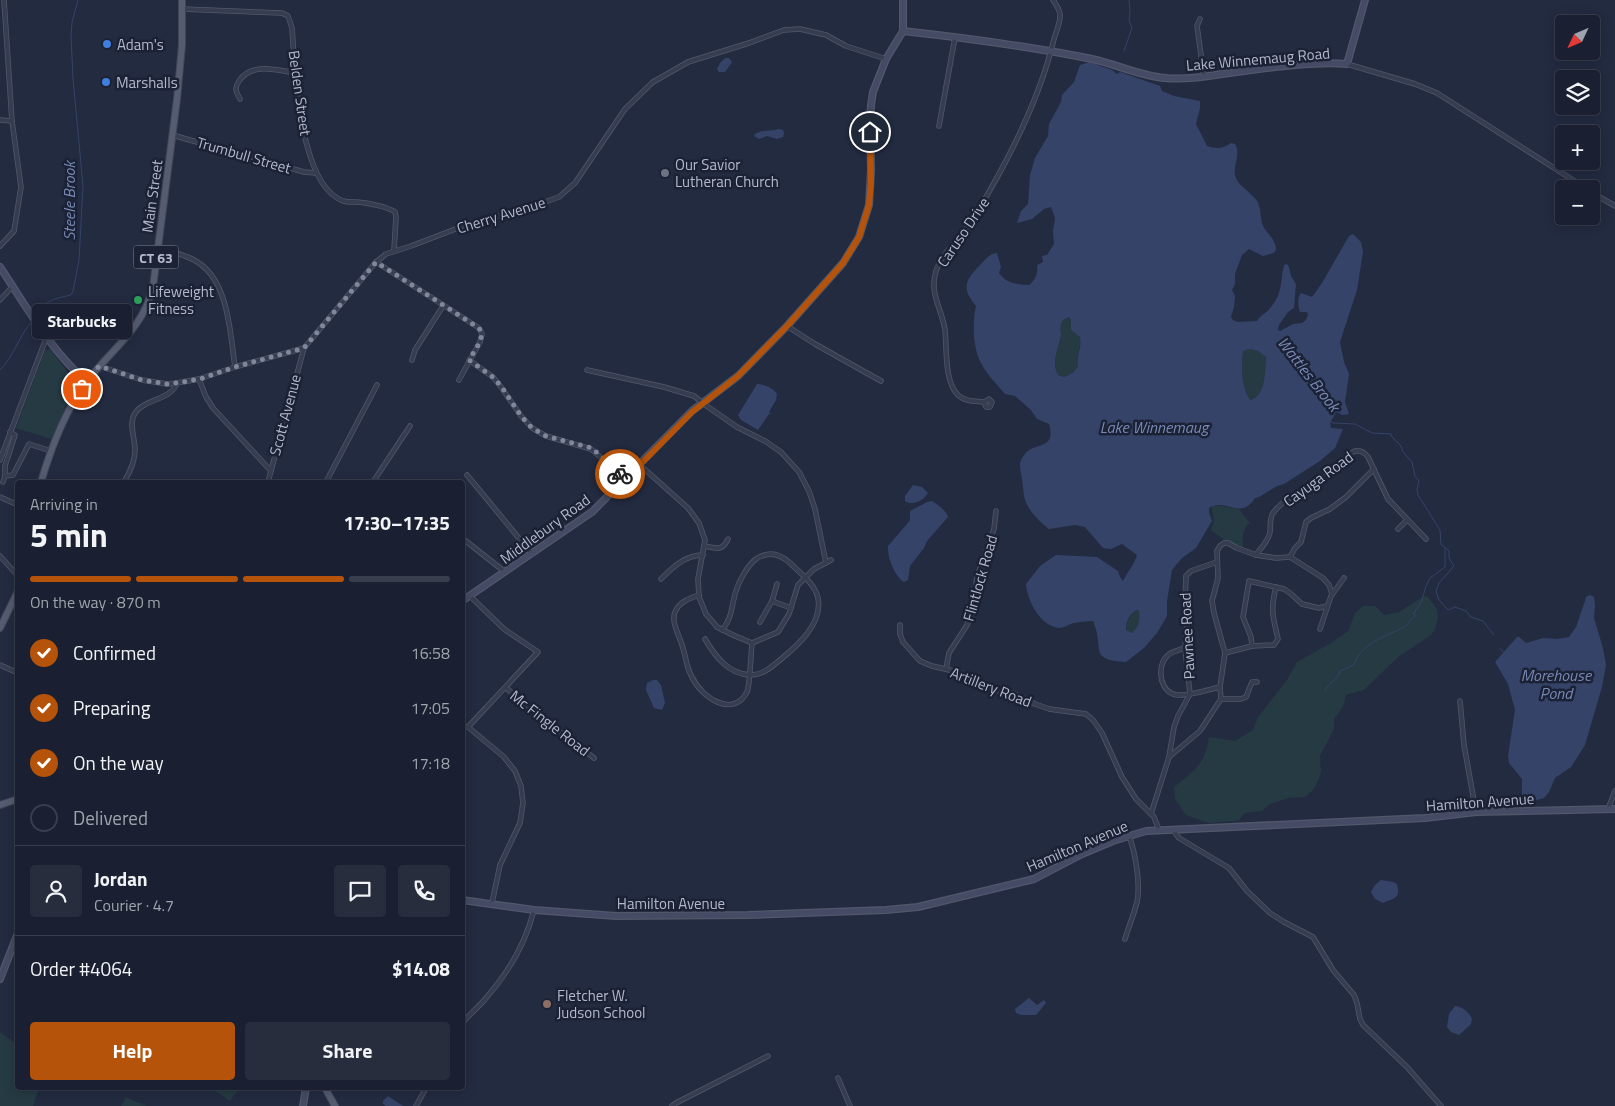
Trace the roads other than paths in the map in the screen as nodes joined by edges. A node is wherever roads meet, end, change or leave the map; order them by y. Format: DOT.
graph roads {
  1 [pos="4,0"];
  2 [pos="182,0"];
  3 [pos="903,0"];
  4 [pos="1053,0"];
  5 [pos="1366,0"];
  6 [pos="182,9"];
  7 [pos="1200,20"];
  8 [pos="903,31"];
  9 [pos="955,37"];
  10 [pos="1051,51"];
  11 [pos="886,59"];
  12 [pos="1347,64"];
  13 [pos="296,72"];
  14 [pos="1204,76"];
  15 [pos="240,99"];
  16 [pos="0,120"];
  17 [pos="12,121"];
  18 [pos="940,126"];
  19 [pos="172,136"];
  20 [pos="316,172"];
  21 [pos="1573,180"];
  22 [pos="1600,197"];
  23 [pos="1615,206"];
  24 [pos="0,246"];
  25 [pos="157,248"];
  26 [pos="394,250"];
  27 [pos="376,262"];
  28 [pos="0,267"];
  29 [pos="13,286"];
  30 [pos="0,300"];
  31 [pos="443,306"];
  32 [pos="787,326"];
  33 [pos="47,336"];
  34 [pos="304,348"];
  35 [pos="412,360"];
  36 [pos="469,360"];
  37 [pos="99,366"];
  38 [pos="235,367"];
  39 [pos="587,370"];
  40 [pos="200,379"];
  41 [pos="459,380"];
  42 [pos="881,381"];
  43 [pos="87,382"];
  44 [pos="177,383"];
  45 [pos="378,385"];
  46 [pos="703,402"];
  47 [pos="984,402"];
  48 [pos="410,426"];
  49 [pos="10,432"];
  50 [pos="51,452"];
  51 [pos="0,460"];
  52 [pos="640,466"];
  53 [pos="1374,469"];
  54 [pos="270,471"];
  55 [pos="467,475"];
  56 [pos="5,476"];
  57 [pos="626,479"];
  58 [pos="42,480"];
  59 [pos="125,480"];
  60 [pos="268,480"];
  61 [pos="327,480"];
  62 [pos="374,480"];
  63 [pos="3,482"];
  64 [pos="0,496"];
  65 [pos="15,504"];
  66 [pos="996,511"];
  67 [pos="1407,520"];
  68 [pos="1398,529"];
  69 [pos="728,539"];
  70 [pos="1426,539"];
  71 [pos="465,540"];
  72 [pos="704,546"];
  73 [pos="532,554"];
  74 [pos="703,554"];
  75 [pos="1256,555"];
  76 [pos="0,556"];
  77 [pos="1290,557"];
  78 [pos="831,560"];
  79 [pos="1217,562"];
  80 [pos="826,563"];
  81 [pos="505,572"];
  82 [pos="15,573"];
  83 [pos="805,578"];
  84 [pos="1344,578"];
  85 [pos="660,579"];
  86 [pos="777,584"];
  87 [pos="1276,587"];
  88 [pos="1332,594"];
  89 [pos="699,595"];
  90 [pos="470,596"];
  91 [pos="465,599"];
  92 [pos="772,601"];
  93 [pos="15,602"];
  94 [pos="1327,606"];
  95 [pos="791,608"];
  96 [pos="760,622"];
  97 [pos="900,625"];
  98 [pos="0,628"];
  99 [pos="1320,629"];
  100 [pos="722,630"];
  101 [pos="704,639"];
  102 [pos="752,643"];
  103 [pos="1252,646"];
  104 [pos="1185,648"];
  105 [pos="1224,653"];
  106 [pos="0,665"];
  107 [pos="946,669"];
  108 [pos="15,672"];
  109 [pos="749,675"];
  110 [pos="1257,682"];
  111 [pos="1220,687"];
  112 [pos="506,688"];
  113 [pos="1190,694"];
  114 [pos="1221,699"];
  115 [pos="1460,701"];
  116 [pos="465,726"];
  117 [pos="468,727"];
  118 [pos="1169,757"];
  119 [pos="594,758"];
  120 [pos="1615,791"];
  121 [pos="15,800"];
  122 [pos="0,805"];
  123 [pos="1608,809"];
  124 [pos="1615,809"];
  125 [pos="1476,812"];
  126 [pos="1151,814"];
  127 [pos="1172,829"];
  128 [pos="1159,830"];
  129 [pos="1129,836"];
  130 [pos="465,900"];
  131 [pos="492,903"];
  132 [pos="534,910"];
  133 [pos="15,939"];
  134 [pos="1126,939"];
  135 [pos="0,979"];
  136 [pos="465,1021"];
  137 [pos="768,1056"];
  138 [pos="838,1078"];
  139 [pos="306,1090"];
  140 [pos="326,1090"];
  141 [pos="425,1090"];
  142 [pos="303,1106"];
  143 [pos="335,1106"];
  144 [pos="416,1106"];
  145 [pos="672,1106"];
  146 [pos="850,1106"];
  147 [pos="1441,1106"];
  1 -- 17 [label="street"];
  2 -- 6 [label="main road, Main Street / CT 63"];
  3 -- 8 [label="street"];
  4 -- 10 [label="street, Caruso Drive"];
  5 -- 12 [label="street"];
  6 -- 13 [label="street, Belden Street"];
  6 -- 19 [label="main road, Main Street / CT 63"];
  7 -- 14 [label="street"];
  8 -- 9 [label="street, Lake Winnemaug Road"];
  8 -- 11 [label="street, Middlebury Road"];
  9 -- 10 [label="street, Lake Winnemaug Road"];
  9 -- 18 [label="street"];
  10 -- 14 [label="street, Lake Winnemaug Road"];
  10 -- 47 [label="street, Caruso Drive"];
  11 -- 26 [label="street, Cherry Avenue"];
  11 -- 32 [label="street, Middlebury Road"];
  12 -- 14 [label="street, Lake Winnemaug Road"];
  12 -- 21 [label="street, Lake Winnemaug Road"];
  13 -- 15 [label="street"];
  13 -- 20 [label="street, Belden Street"];
  16 -- 17 [label="street"];
  17 -- 24 [label="street"];
  19 -- 20 [label="street, Trumbull Street"];
  19 -- 25 [label="main road, Main Street / CT 63"];
  20 -- 26 [label="street, Belden Street"];
  22 -- 23 [label="street"];
  25 -- 37 [label="main road, Main Street / CT 63"];
  25 -- 38 [label="street"];
  26 -- 27 [label="street, Cherry Avenue"];
  27 -- 31 [label="street"];
  27 -- 34 [label="street, Cherry Avenue"];
  28 -- 29 [label="street"];
  29 -- 30 [label="street"];
  29 -- 33 [label="street"];
  31 -- 35 [label="street"];
  31 -- 36 [label="street"];
  32 -- 42 [label="street"];
  32 -- 46 [label="street, Middlebury Road"];
  33 -- 43 [label="street"];
  33 -- 49 [label="street"];
  34 -- 38 [label="street"];
  34 -- 54 [label="street, Scott Avenue"];
  36 -- 41 [label="street"];
  36 -- 57 [label="street"];
  37 -- 43 [label="main road, Main Street / CT 63"];
  37 -- 44 [label="street"];
  38 -- 40 [label="street"];
  39 -- 46 [label="street"];
  40 -- 44 [label="street"];
  40 -- 54 [label="street"];
  43 -- 50 [label="main road, Main Street / CT 63"];
  44 -- 59 [label="street"];
  45 -- 61 [label="street"];
  46 -- 52 [label="street, Middlebury Road"];
  46 -- 80 [label="street"];
  48 -- 62 [label="street"];
  49 -- 51 [label="street"];
  49 -- 56 [label="street"];
  50 -- 56 [label="street"];
  50 -- 58 [label="main road, Main Street / CT 63"];
  52 -- 57 [label="street, Middlebury Road"];
  52 -- 72 [label="street"];
  53 -- 67 [label="street, Cayuga Road"];
  53 -- 75 [label="street, Cayuga Road"];
  53 -- 77 [label="street"];
  54 -- 60 [label="street, Scott Avenue"];
  55 -- 73 [label="street"];
  56 -- 63 [label="street"];
  57 -- 73 [label="street, Middlebury Road"];
  64 -- 65 [label="street"];
  66 -- 107 [label="street, Flintlock Road"];
  67 -- 68 [label="street"];
  67 -- 70 [label="street, Cayuga Road"];
  69 -- 72 [label="street"];
  71 -- 81 [label="street"];
  72 -- 74 [label="street"];
  73 -- 81 [label="street, Middlebury Road"];
  74 -- 85 [label="street"];
  74 -- 89 [label="street"];
  75 -- 77 [label="street"];
  75 -- 79 [label="street"];
  76 -- 82 [label="street"];
  77 -- 88 [label="street"];
  78 -- 80 [label="street"];
  79 -- 104 [label="street, Pawnee Road"];
  79 -- 105 [label="street"];
  80 -- 83 [label="street"];
  81 -- 90 [label="street, Middlebury Road"];
  83 -- 95 [label="street"];
  83 -- 100 [label="street"];
  83 -- 109 [label="street"];
  84 -- 88 [label="street"];
  86 -- 92 [label="street"];
  87 -- 94 [label="street"];
  87 -- 103 [label="street"];
  87 -- 103 [label="street"];
  88 -- 94 [label="street"];
  89 -- 100 [label="street"];
  89 -- 109 [label="street"];
  90 -- 91 [label="street, Middlebury Road"];
  90 -- 112 [label="street"];
  92 -- 95 [label="street"];
  92 -- 96 [label="street"];
  93 -- 98 [label="main road"];
  94 -- 99 [label="street"];
  95 -- 102 [label="street"];
  97 -- 107 [label="street, Artillery Road"];
  100 -- 102 [label="street"];
  101 -- 109 [label="street"];
  102 -- 109 [label="street"];
  103 -- 105 [label="street"];
  104 -- 113 [label="street, Pawnee Road"];
  104 -- 113 [label="street"];
  105 -- 111 [label="street"];
  106 -- 108 [label="street"];
  107 -- 126 [label="street, Artillery Road"];
  110 -- 114 [label="street"];
  111 -- 113 [label="street"];
  111 -- 114 [label="street"];
  112 -- 117 [label="street"];
  112 -- 119 [label="street, Mc Fingle Road"];
  113 -- 118 [label="street, Pawnee Road"];
  114 -- 118 [label="street"];
  115 -- 125 [label="street"];
  116 -- 117 [label="street"];
  117 -- 131 [label="street"];
  118 -- 126 [label="street, Pawnee Road"];
  120 -- 123 [label="street"];
  121 -- 122 [label="main road"];
  123 -- 124 [label="street, Hamilton Avenue"];
  123 -- 125 [label="street, Hamilton Avenue"];
  125 -- 127 [label="street, Hamilton Avenue"];
  126 -- 128 [label="street, Artillery Road"];
  127 -- 128 [label="street, Hamilton Avenue"];
  127 -- 147 [label="street"];
  128 -- 129 [label="street, Hamilton Avenue"];
  129 -- 132 [label="street, Hamilton Avenue"];
  129 -- 134 [label="street"];
  130 -- 131 [label="street, Hamilton Avenue"];
  131 -- 132 [label="street, Hamilton Avenue"];
  132 -- 136 [label="street"];
  133 -- 135 [label="street"];
  137 -- 145 [label="street"];
  138 -- 146 [label="street"];
  139 -- 142 [label="street"];
  140 -- 143 [label="main road"];
  141 -- 144 [label="street"];
}
